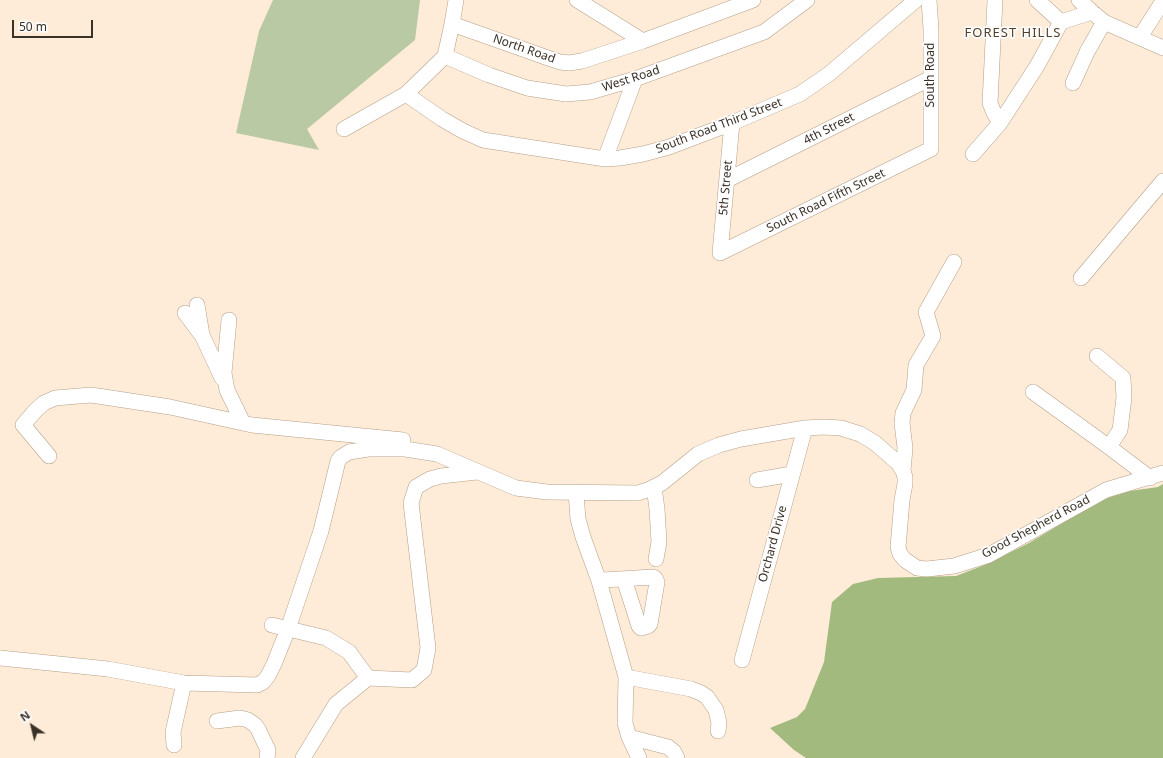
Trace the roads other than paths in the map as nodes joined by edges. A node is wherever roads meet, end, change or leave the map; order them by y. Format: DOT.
graph roads {
  1 [pos="456,0"];
  2 [pos="577,0"];
  3 [pos="753,0"];
  4 [pos="807,0"];
  5 [pos="916,0"];
  6 [pos="929,0"];
  7 [pos="995,0"];
  8 [pos="1037,0"];
  9 [pos="1079,0"];
  10 [pos="1163,1"];
  11 [pos="1092,12"];
  12 [pos="1061,22"];
  13 [pos="1104,22"];
  14 [pos="452,24"];
  15 [pos="1140,37"];
  16 [pos="643,42"];
  17 [pos="1163,48"];
  18 [pos="445,56"];
  19 [pos="931,78"];
  20 [pos="635,79"];
  21 [pos="1073,83"];
  22 [pos="406,94"];
  23 [pos="732,123"];
  24 [pos="1000,123"];
  25 [pos="344,129"];
  26 [pos="931,149"];
  27 [pos="973,154"];
  28 [pos="605,159"];
  29 [pos="727,180"];
  30 [pos="1163,180"];
  31 [pos="720,253"];
  32 [pos="954,262"];
  33 [pos="1081,278"];
  34 [pos="191,309"];
  35 [pos="229,320"];
  36 [pos="1097,356"];
  37 [pos="227,390"];
  38 [pos="1033,392"];
  39 [pos="242,423"];
  40 [pos="805,428"];
  41 [pos="1109,447"];
  42 [pos="437,454"];
  43 [pos="49,456"];
  44 [pos="903,471"];
  45 [pos="478,472"];
  46 [pos="792,474"];
  47 [pos="1156,476"];
  48 [pos="757,480"];
  49 [pos="654,487"];
  50 [pos="576,493"];
  51 [pos="656,559"];
  52 [pos="624,579"];
  53 [pos="598,581"];
  54 [pos="272,625"];
  55 [pos="288,629"];
  56 [pos="0,658"];
  57 [pos="742,660"];
  58 [pos="626,677"];
  59 [pos="368,678"];
  60 [pos="184,683"];
  61 [pos="217,721"];
  62 [pos="718,731"];
  63 [pos="628,737"];
  64 [pos="174,746"];
  65 [pos="267,758"];
  66 [pos="303,758"];
  67 [pos="639,758"];
  68 [pos="677,758"];
  1 -- 14 [label="street"];
  2 -- 16 [label="street"];
  3 -- 16 [label="street, North Road"];
  4 -- 20 [label="street, West Road"];
  5 -- 23 [label="street, South Road Third Street"];
  6 -- 19 [label="street, South Road"];
  7 -- 24 [label="street"];
  8 -- 12 [label="street"];
  9 -- 11 [label="street"];
  10 -- 15 [label="street"];
  11 -- 12 [label="street"];
  11 -- 13 [label="street"];
  12 -- 24 [label="street"];
  13 -- 15 [label="street"];
  13 -- 21 [label="street"];
  14 -- 16 [label="street, North Road"];
  14 -- 18 [label="street"];
  15 -- 17 [label="street"];
  18 -- 20 [label="street, West Road"];
  18 -- 22 [label="street"];
  19 -- 26 [label="street, South Road"];
  19 -- 29 [label="street, 4th Street"];
  20 -- 28 [label="street"];
  22 -- 25 [label="street"];
  22 -- 28 [label="street, South Road Third Street"];
  23 -- 28 [label="street, South Road Third Street"];
  23 -- 29 [label="street, 5th Street"];
  24 -- 27 [label="street"];
  26 -- 31 [label="street, South Road Fifth Street"];
  29 -- 31 [label="street, 5th Street"];
  30 -- 33 [label="street"];
  32 -- 44 [label="street, Good Shepherd Road"];
  34 -- 37 [label="street"];
  35 -- 37 [label="street"];
  36 -- 41 [label="street"];
  37 -- 39 [label="street"];
  38 -- 41 [label="street"];
  39 -- 42 [label="street"];
  39 -- 43 [label="street"];
  40 -- 44 [label="street"];
  40 -- 46 [label="street, Orchard Drive"];
  40 -- 49 [label="street"];
  41 -- 47 [label="street"];
  42 -- 45 [label="street"];
  42 -- 55 [label="street"];
  44 -- 47 [label="street, Good Shepherd Road"];
  45 -- 50 [label="street"];
  45 -- 59 [label="street"];
  46 -- 48 [label="street"];
  46 -- 57 [label="street, Orchard Drive"];
  49 -- 50 [label="street"];
  49 -- 51 [label="street"];
  50 -- 53 [label="street"];
  52 -- 53 [label="street"];
  53 -- 58 [label="street"];
  54 -- 55 [label="street"];
  55 -- 59 [label="street"];
  55 -- 60 [label="street"];
  56 -- 60 [label="street"];
  58 -- 62 [label="street"];
  58 -- 63 [label="street"];
  59 -- 66 [label="street"];
  60 -- 64 [label="street"];
  61 -- 65 [label="street"];
  63 -- 67 [label="street"];
  63 -- 68 [label="street"];
}
